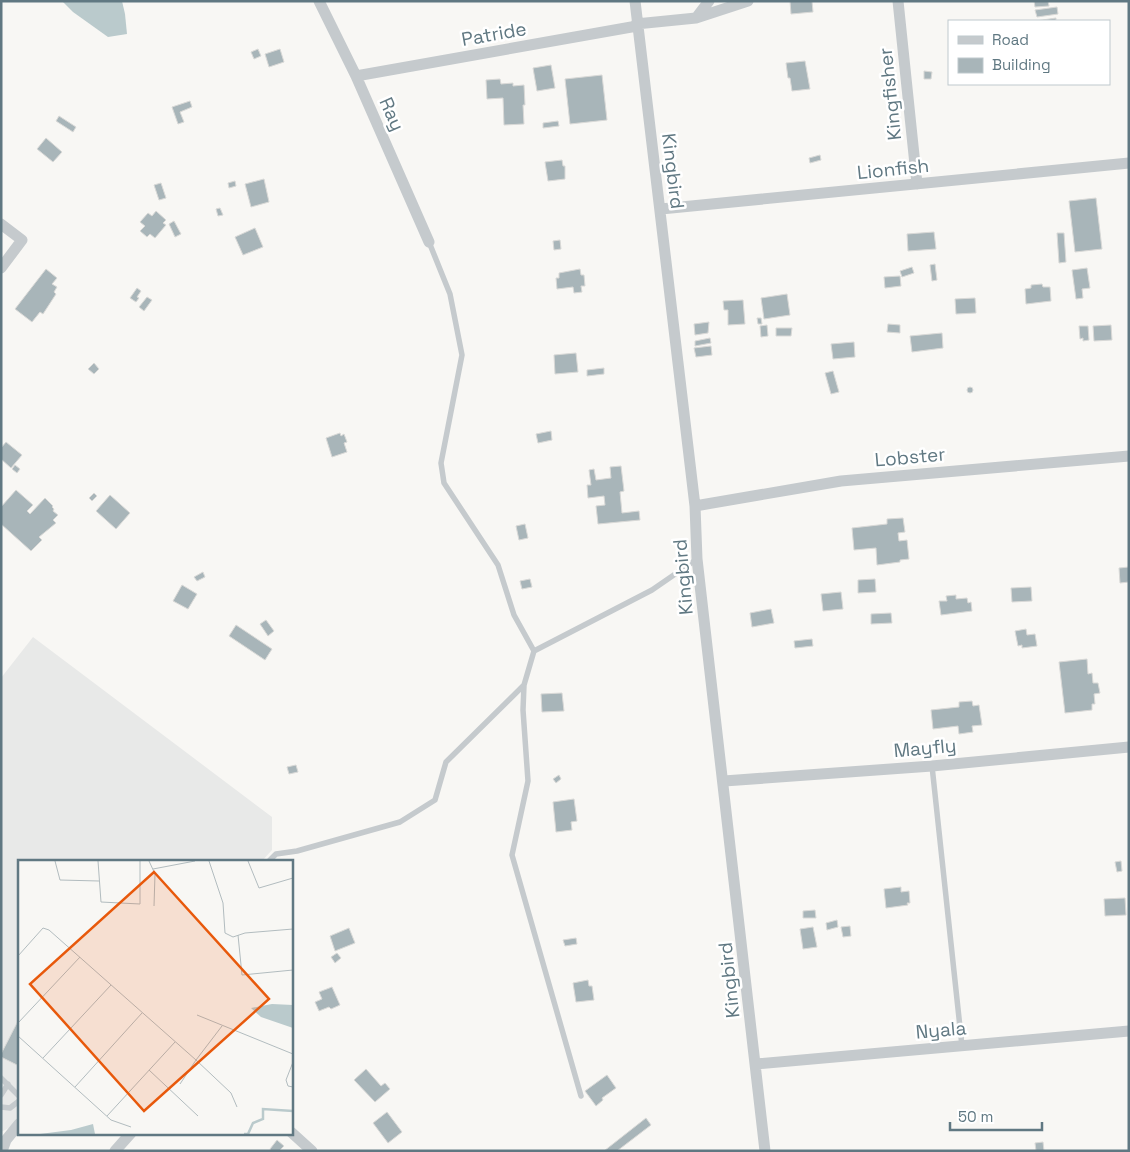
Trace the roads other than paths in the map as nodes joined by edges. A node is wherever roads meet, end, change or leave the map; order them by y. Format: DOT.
graph roads {
  1 [pos="319,1"];
  2 [pos="635,1"];
  3 [pos="709,1"];
  4 [pos="748,1"];
  5 [pos="898,1"];
  6 [pos="696,18"];
  7 [pos="637,25"];
  8 [pos="356,76"];
  9 [pos="1129,163"];
  10 [pos="917,184"];
  11 [pos="661,209"];
  12 [pos="1,224"];
  13 [pos="429,242"];
  14 [pos="1,268"];
  15 [pos="1129,456"];
  16 [pos="695,506"];
  17 [pos="696,559"];
  18 [pos="534,651"];
  19 [pos="524,685"];
  20 [pos="1129,747"];
  21 [pos="932,766"];
  22 [pos="724,781"];
  23 [pos="271,860"];
  24 [pos="1129,1031"];
  25 [pos="962,1046"];
  26 [pos="756,1064"];
  27 [pos="1,1078"];
  28 [pos="8,1084"];
  29 [pos="1,1095"];
  30 [pos="18,1095"];
  31 [pos="582,1096"];
  32 [pos="18,1102"];
  33 [pos="1,1107"];
  34 [pos="18,1125"];
  35 [pos="292,1133"];
  36 [pos="130,1134"];
  37 [pos="2,1151"];
  38 [pos="115,1151"];
  39 [pos="312,1151"];
  40 [pos="766,1151"];
  1 -- 8 [label="street, Ray"];
  2 -- 7 [label="street, Kingbird"];
  3 -- 6 [label="street"];
  4 -- 6 [label="street, Patride"];
  5 -- 10 [label="street, Kingfisher"];
  6 -- 7 [label="street, Patride"];
  7 -- 8 [label="street, Patride"];
  7 -- 11 [label="street, Kingbird"];
  8 -- 13 [label="street, Ray"];
  9 -- 10 [label="street, Lionfish"];
  10 -- 11 [label="street, Lionfish"];
  11 -- 16 [label="street, Kingbird"];
  12 -- 14 [label="street"];
  13 -- 18 [label="lane"];
  15 -- 16 [label="street, Lobster"];
  16 -- 17 [label="street, Kingbird"];
  17 -- 18 [label="lane"];
  17 -- 22 [label="street, Kingbird"];
  18 -- 19 [label="lane"];
  19 -- 23 [label="lane"];
  19 -- 31 [label="lane"];
  20 -- 21 [label="street, Mayfly"];
  21 -- 22 [label="street, Mayfly"];
  21 -- 25 [label="lane"];
  22 -- 26 [label="street, Kingbird"];
  24 -- 25 [label="street, Nyala"];
  25 -- 26 [label="street, Nyala"];
  26 -- 40 [label="street, Kingbird"];
  27 -- 28 [label="lane"];
  28 -- 29 [label="lane"];
  28 -- 30 [label="lane"];
  32 -- 33 [label="lane"];
  34 -- 37 [label="street"];
  35 -- 39 [label="street"];
  36 -- 38 [label="street"];
}
